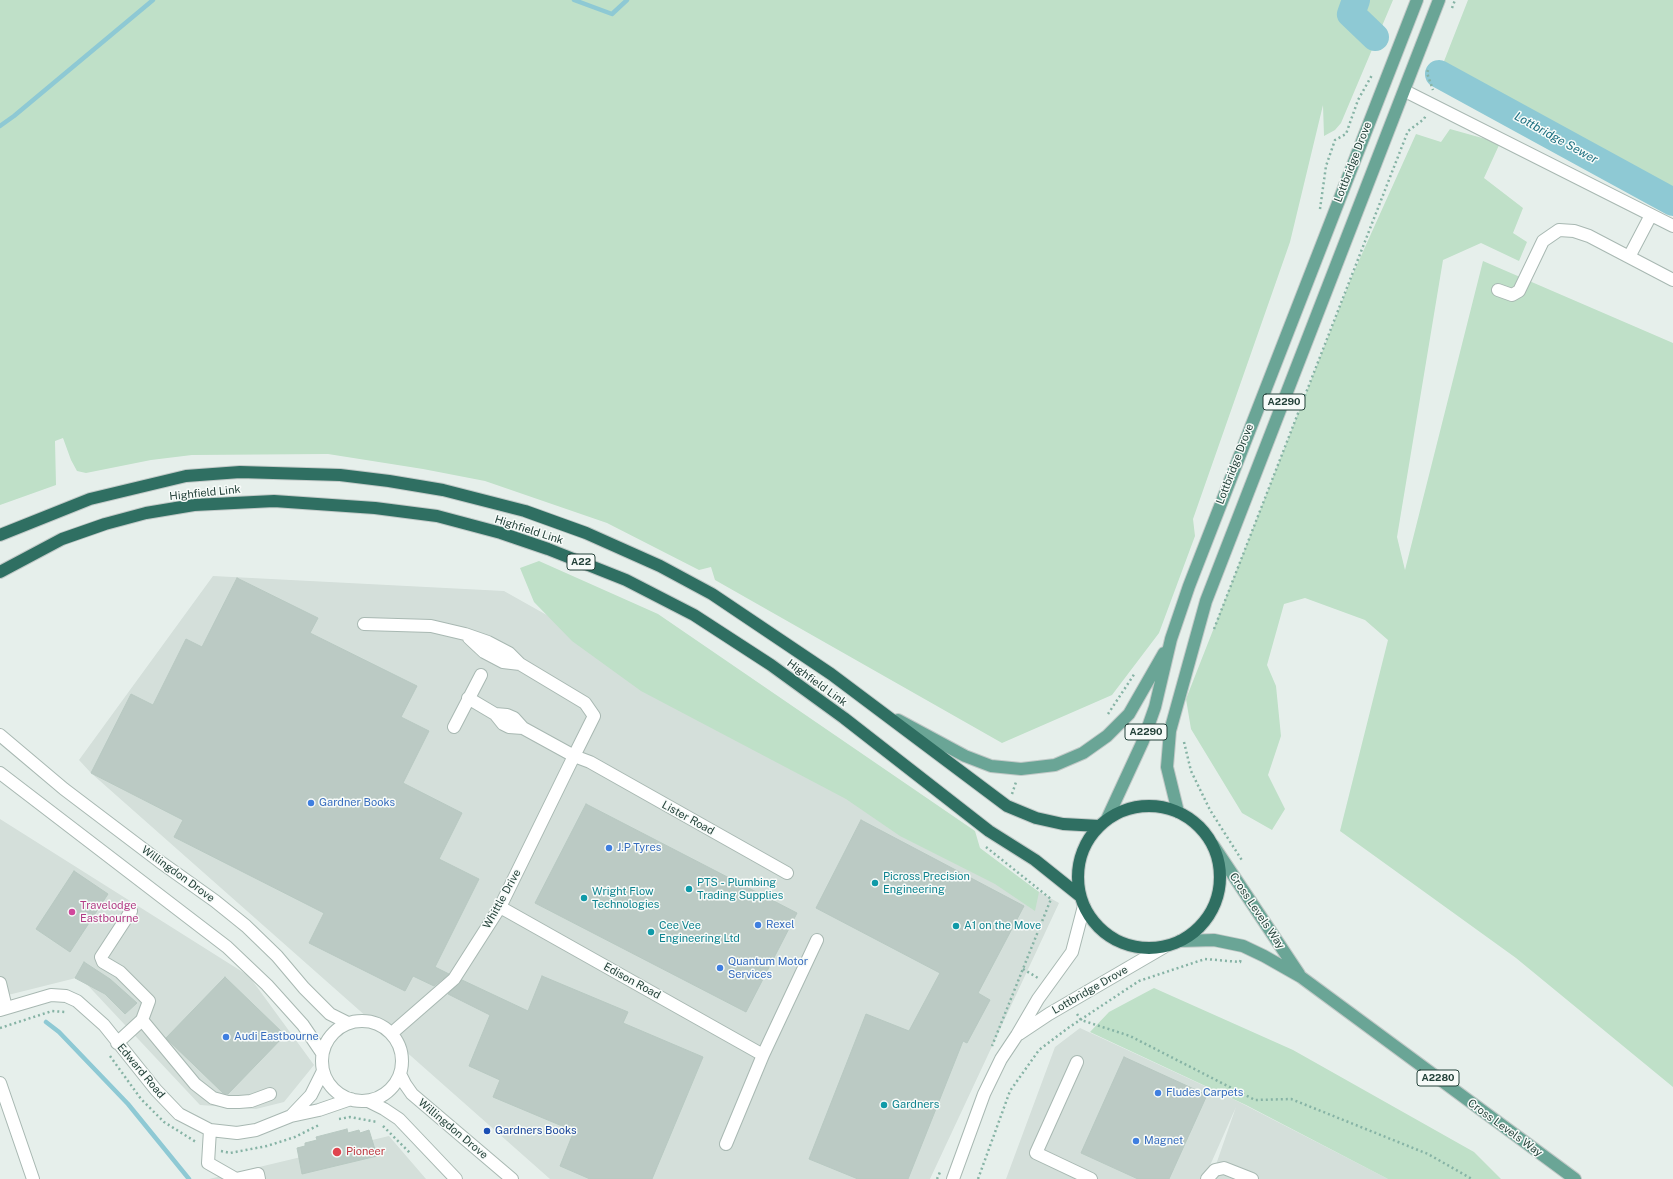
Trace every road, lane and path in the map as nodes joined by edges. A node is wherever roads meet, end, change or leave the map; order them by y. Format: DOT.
graph roads {
  1 [pos="1417,0"];
  2 [pos="1439,0"];
  3 [pos="1373,73"];
  4 [pos="1427,73"];
  5 [pos="1405,91"];
  6 [pos="1430,104"];
  7 [pos="1319,214"];
  8 [pos="1651,215"];
  9 [pos="1673,226"];
  10 [pos="1629,257"];
  11 [pos="1673,280"];
  12 [pos="1498,290"];
  13 [pos="0,535"];
  14 [pos="0,572"];
  15 [pos="364,624"];
  16 [pos="1212,633"];
  17 [pos="1171,639"];
  18 [pos="1137,670"];
  19 [pos="480,675"];
  20 [pos="468,698"];
  21 [pos="883,713"];
  22 [pos="1104,718"];
  23 [pos="454,727"];
  24 [pos="0,735"];
  25 [pos="1183,737"];
  26 [pos="574,756"];
  27 [pos="1021,769"];
  28 [pos="0,773"];
  29 [pos="1008,806"];
  30 [pos="1178,812"];
  31 [pos="1103,823"];
  32 [pos="990,831"];
  33 [pos="1213,845"];
  34 [pos="1244,864"];
  35 [pos="787,873"];
  36 [pos="1082,901"];
  37 [pos="500,907"];
  38 [pos="131,911"];
  39 [pos="817,940"];
  40 [pos="1180,941"];
  41 [pos="1164,947"];
  42 [pos="1240,962"];
  43 [pos="1301,977"];
  44 [pos="0,983"];
  45 [pos="3,1009"];
  46 [pos="142,1020"];
  47 [pos="1081,1020"];
  48 [pos="348,1023"];
  49 [pos="392,1033"];
  50 [pos="1017,1035"];
  51 [pos="117,1043"];
  52 [pos="990,1050"];
  53 [pos="322,1053"];
  54 [pos="764,1055"];
  55 [pos="1077,1062"];
  56 [pos="323,1071"];
  57 [pos="400,1074"];
  58 [pos="0,1083"];
  59 [pos="270,1094"];
  60 [pos="351,1099"];
  61 [pos="368,1101"];
  62 [pos="291,1116"];
  63 [pos="210,1130"];
  64 [pos="726,1144"];
  65 [pos="943,1165"];
  66 [pos="33,1179"];
  67 [pos="259,1179"];
  68 [pos="456,1179"];
  69 [pos="512,1179"];
  70 [pos="937,1179"];
  71 [pos="953,1179"];
  72 [pos="978,1179"];
  73 [pos="1091,1179"];
  74 [pos="1207,1179"];
  75 [pos="1252,1179"];
  76 [pos="1472,1179"];
  77 [pos="1575,1179"];
  1 -- 17 [label="main road, Lottbridge Drove / A2290"];
  2 -- 5 [label="main road, Lottbridge Drove / A2290"];
  3 -- 7 [label="path"];
  4 -- 6 [label="path"];
  5 -- 6 [label="street"];
  5 -- 30 [label="main road, Lottbridge Drove / A2290"];
  6 -- 8 [label="street"];
  6 -- 16 [label="path"];
  8 -- 9 [label="street"];
  8 -- 10 [label="street"];
  10 -- 11 [label="street"];
  10 -- 12 [label="street"];
  13 -- 21 [label="highway, Highfield Link / A22"];
  14 -- 32 [label="highway, Highfield Link / A22"];
  15 -- 26 [label="street, Whittle Drive"];
  17 -- 27 [label="main road"];
  17 -- 31 [label="main road, Lottbridge Drove / A2290"];
  18 -- 22 [label="path"];
  19 -- 20 [label="street"];
  20 -- 23 [label="street"];
  20 -- 26 [label="street"];
  21 -- 27 [label="main road"];
  21 -- 29 [label="highway, Highfield Link / A22"];
  24 -- 48 [label="street, Willingdon Drove"];
  25 -- 34 [label="path"];
  26 -- 35 [label="street, Lister Road"];
  26 -- 37 [label="street, Whittle Drive"];
  27 -- 29 [label="path"];
  28 -- 53 [label="street"];
  29 -- 31 [label="highway, Highfield Link / A22"];
  30 -- 31 [label="highway"];
  30 -- 33 [label="highway"];
  31 -- 36 [label="highway"];
  32 -- 36 [label="highway, Highfield Link / A22"];
  32 -- 52 [label="path"];
  33 -- 40 [label="highway"];
  33 -- 43 [label="main road, Cross Levels Way / A2280"];
  36 -- 41 [label="highway"];
  36 -- 50 [label="street, Lottbridge Drove"];
  37 -- 49 [label="street, Whittle Drive"];
  37 -- 54 [label="street, Edison Road"];
  38 -- 46 [label="street"];
  39 -- 54 [label="street"];
  40 -- 41 [label="highway"];
  40 -- 43 [label="main road, Cross Levels Way / A2280"];
  41 -- 50 [label="street, Lottbridge Drove"];
  42 -- 47 [label="path"];
  43 -- 77 [label="main road, Cross Levels Way / A2280"];
  44 -- 45 [label="street"];
  45 -- 51 [label="street, Edward Road"];
  46 -- 51 [label="street"];
  46 -- 59 [label="street"];
  47 -- 72 [label="path"];
  47 -- 76 [label="path"];
  48 -- 49 [label="street"];
  48 -- 53 [label="street"];
  49 -- 57 [label="street"];
  50 -- 71 [label="street, Lottbridge Drove"];
  51 -- 63 [label="street, Edward Road"];
  53 -- 56 [label="street"];
  54 -- 64 [label="street"];
  55 -- 73 [label="street"];
  56 -- 60 [label="street"];
  56 -- 62 [label="street, Edward Road"];
  57 -- 61 [label="street"];
  57 -- 69 [label="street, Willingdon Drove"];
  58 -- 66 [label="street"];
  60 -- 61 [label="street"];
  60 -- 62 [label="street, Edward Road"];
  61 -- 68 [label="street"];
  62 -- 63 [label="street, Edward Road"];
  63 -- 67 [label="street"];
  65 -- 70 [label="path"];
  74 -- 75 [label="street"];
}
